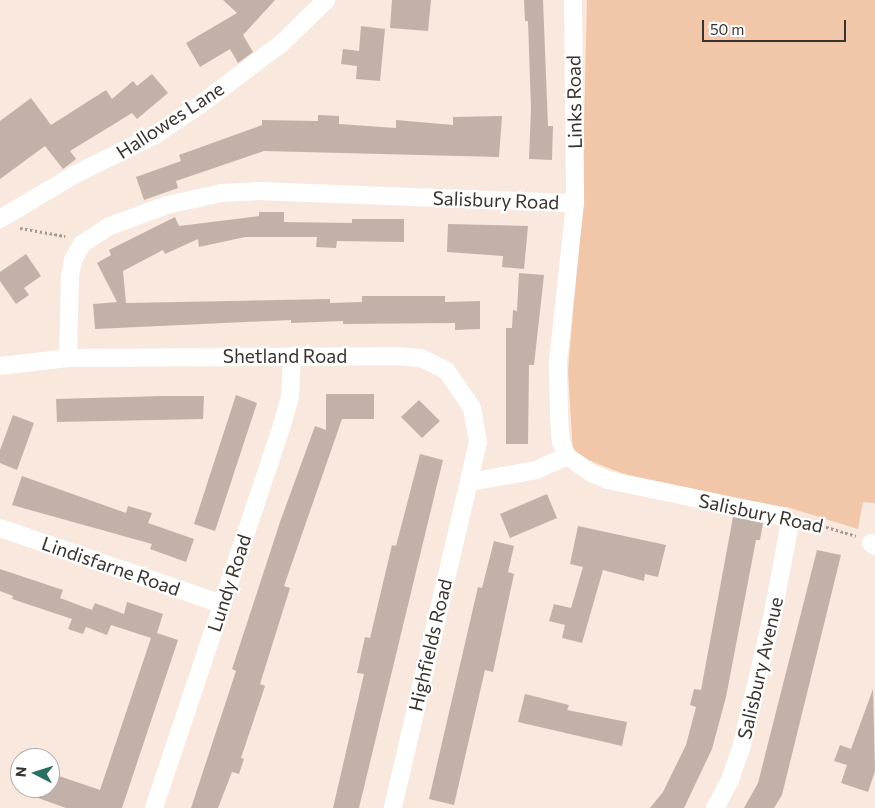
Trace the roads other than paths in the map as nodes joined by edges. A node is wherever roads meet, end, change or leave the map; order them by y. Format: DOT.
graph roads {
  1 [pos="326,0"];
  2 [pos="573,0"];
  3 [pos="575,203"];
  4 [pos="7,223"];
  5 [pos="292,356"];
  6 [pos="68,358"];
  7 [pos="0,366"];
  8 [pos="567,456"];
  9 [pos="470,482"];
  10 [pos="790,523"];
  11 [pos="0,528"];
  12 [pos="222,604"];
  13 [pos="154,808"];
  14 [pos="393,808"];
  15 [pos="715,808"];
  1 -- 4 [label="street, Hallowes Lane"];
  2 -- 3 [label="street, Links Road"];
  3 -- 6 [label="street, Salisbury Road"];
  3 -- 8 [label="street, Salisbury Road"];
  5 -- 6 [label="street, Shetland Road"];
  5 -- 9 [label="street, Shetland Road"];
  5 -- 12 [label="street, Lundy Road"];
  6 -- 7 [label="street, Shetland Road"];
  8 -- 9 [label="street"];
  8 -- 10 [label="street, Salisbury Road"];
  9 -- 14 [label="street, Highfields Road"];
  10 -- 15 [label="street, Salisbury Avenue"];
  11 -- 12 [label="street, Lindisfarne Road"];
  12 -- 13 [label="street, Lundy Road"];
}
